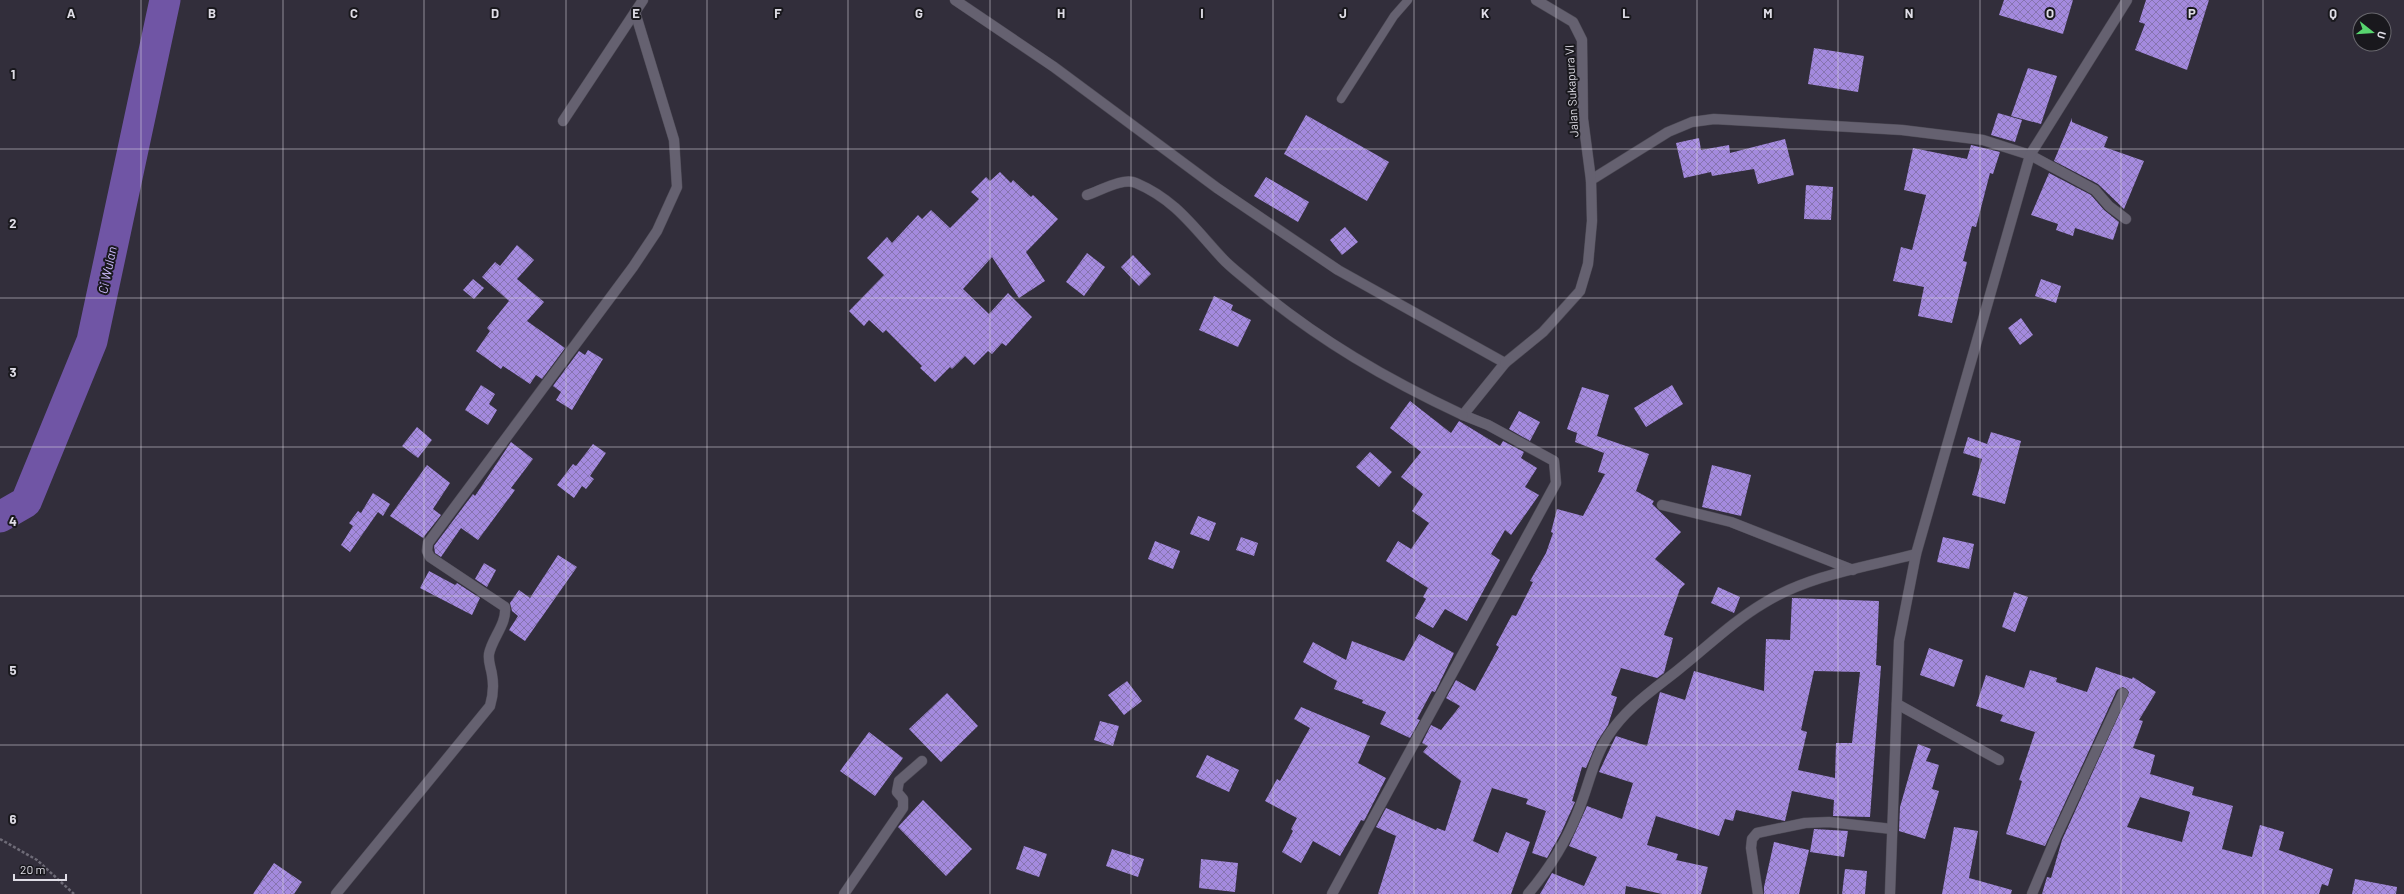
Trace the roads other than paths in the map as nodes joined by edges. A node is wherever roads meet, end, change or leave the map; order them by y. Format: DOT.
graph roads {
  1 [pos="643,0"];
  2 [pos="955,0"];
  3 [pos="1408,0"];
  4 [pos="1536,0"];
  5 [pos="2127,0"];
  6 [pos="635,12"];
  7 [pos="1341,99"];
  8 [pos="563,121"];
  9 [pos="2030,155"];
  10 [pos="1591,180"];
  11 [pos="1087,195"];
  12 [pos="2126,219"];
  13 [pos="1505,363"];
  14 [pos="1463,415"];
  15 [pos="1662,505"];
  16 [pos="1916,554"];
  17 [pos="1853,570"];
  18 [pos="2123,693"];
  19 [pos="1897,704"];
  20 [pos="1999,760"];
  21 [pos="922,761"];
  22 [pos="1892,829"];
  23 [pos="336,894"];
  24 [pos="844,894"];
  25 [pos="1332,894"];
  26 [pos="1528,894"];
  27 [pos="1758,894"];
  28 [pos="1890,894"];
  29 [pos="2032,894"];
  1 -- 6 [label="street"];
  2 -- 13 [label="street"];
  3 -- 7 [label="lane"];
  4 -- 10 [label="street, Jalan Sukapura VI"];
  5 -- 9 [label="street"];
  6 -- 8 [label="street"];
  6 -- 23 [label="street"];
  9 -- 10 [label="street"];
  9 -- 12 [label="street"];
  9 -- 16 [label="street"];
  10 -- 13 [label="street, Jalan Sukapura VI"];
  11 -- 14 [label="street"];
  13 -- 14 [label="street, Jalan Sukapura VI"];
  14 -- 25 [label="street"];
  15 -- 17 [label="street"];
  16 -- 17 [label="street"];
  16 -- 19 [label="street"];
  17 -- 26 [label="street"];
  18 -- 29 [label="street"];
  19 -- 20 [label="street"];
  19 -- 22 [label="street"];
  21 -- 24 [label="street"];
  22 -- 27 [label="street"];
  22 -- 28 [label="street"];
}
